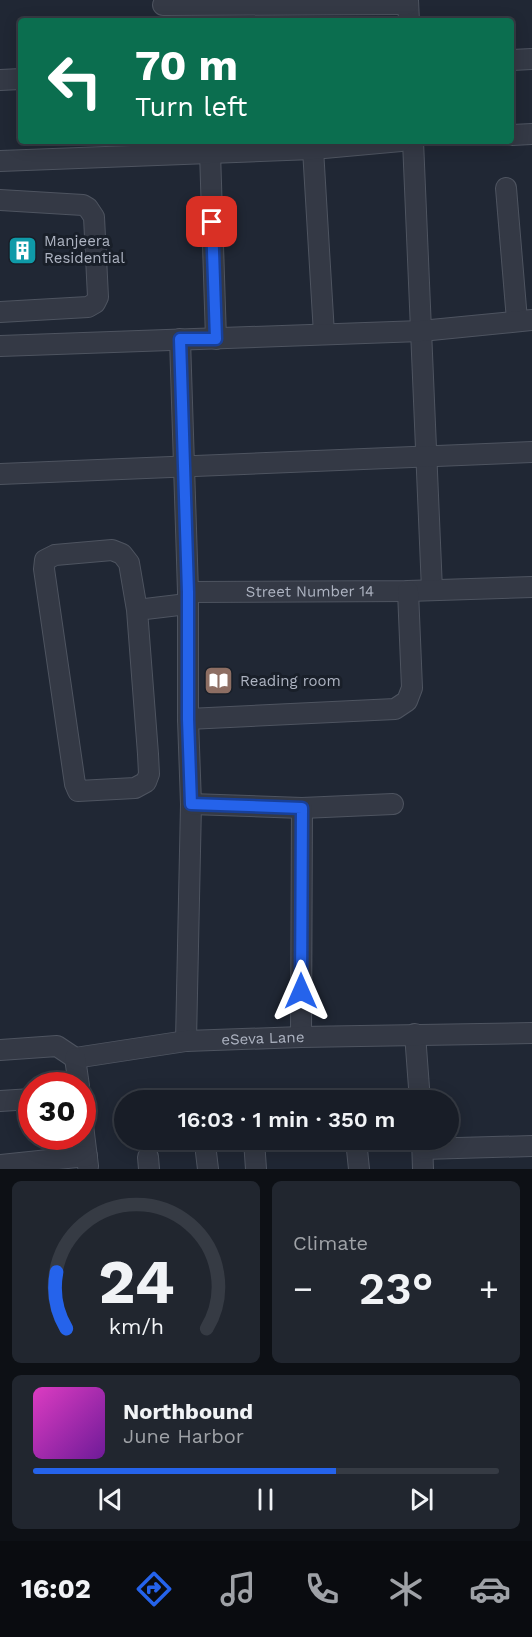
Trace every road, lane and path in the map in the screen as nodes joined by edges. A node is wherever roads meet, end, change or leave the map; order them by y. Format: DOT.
graph roads {
  1 [pos="408,8"];
  2 [pos="164,9"];
  3 [pos="532,59"];
  4 [pos="514,60"];
  5 [pos="18,79"];
  6 [pos="0,80"];
  7 [pos="532,134"];
  8 [pos="514,135"];
  9 [pos="368,144"];
  10 [pos="413,144"];
  11 [pos="171,147"];
  12 [pos="313,149"];
  13 [pos="210,152"];
  14 [pos="0,161"];
  15 [pos="506,188"];
  16 [pos="0,200"];
  17 [pos="0,312"];
  18 [pos="525,320"];
  19 [pos="421,331"];
  20 [pos="324,334"];
  21 [pos="180,339"];
  22 [pos="216,339"];
  23 [pos="0,346"];
  24 [pos="532,452"];
  25 [pos="425,457"];
  26 [pos="184,467"];
  27 [pos="0,474"];
  28 [pos="532,587"];
  29 [pos="432,590"];
  30 [pos="408,591"];
  31 [pos="187,598"];
  32 [pos="137,610"];
  33 [pos="188,719"];
  34 [pos="191,804"];
  35 [pos="393,804"];
  36 [pos="302,808"];
  37 [pos="532,1033"];
  38 [pos="415,1034"];
  39 [pos="301,1036"];
  40 [pos="186,1041"];
  41 [pos="0,1050"];
  42 [pos="75,1058"];
  43 [pos="77,1072"];
  44 [pos="419,1090"];
  45 [pos="18,1100"];
  46 [pos="0,1101"];
  47 [pos="459,1145"];
  48 [pos="532,1146"];
  49 [pos="206,1150"];
  50 [pos="255,1150"];
  51 [pos="357,1150"];
  52 [pos="422,1150"];
  53 [pos="88,1162"];
  54 [pos="0,1165"];
  55 [pos="208,1169"];
  56 [pos="256,1169"];
  57 [pos="359,1169"];
  58 [pos="423,1169"];
  1 -- 2 [label="street"];
  3 -- 4 [label="street"];
  5 -- 6 [label="street"];
  7 -- 8 [label="street"];
  9 -- 12 [label="street"];
  10 -- 19 [label="street"];
  11 -- 13 [label="street"];
  11 -- 14 [label="street"];
  12 -- 13 [label="street"];
  12 -- 20 [label="street"];
  13 -- 22 [label="street"];
  15 -- 18 [label="street"];
  16 -- 17 [label="street"];
  18 -- 19 [label="street"];
  19 -- 20 [label="street"];
  19 -- 25 [label="street"];
  20 -- 22 [label="street"];
  21 -- 22 [label="street"];
  21 -- 23 [label="street"];
  21 -- 26 [label="street"];
  24 -- 25 [label="street"];
  25 -- 26 [label="street"];
  25 -- 29 [label="street"];
  26 -- 27 [label="street"];
  26 -- 31 [label="street"];
  28 -- 29 [label="street, Street Number 14"];
  29 -- 30 [label="street, Street Number 14"];
  30 -- 31 [label="street, Street Number 14"];
  30 -- 33 [label="street"];
  31 -- 32 [label="street, Street Number 14"];
  31 -- 33 [label="street"];
  32 -- 32 [label="street"];
  33 -- 34 [label="street"];
  34 -- 36 [label="street"];
  34 -- 40 [label="street"];
  35 -- 36 [label="street"];
  36 -- 39 [label="street"];
  37 -- 38 [label="street, eSeva Lane"];
  38 -- 39 [label="street, eSeva Lane"];
  38 -- 44 [label="street"];
  39 -- 40 [label="street, eSeva Lane"];
  40 -- 42 [label="street, eSeva Lane"];
  41 -- 42 [label="street"];
  42 -- 43 [label="street"];
  45 -- 46 [label="street"];
  47 -- 48 [label="street"];
  49 -- 55 [label="street"];
  50 -- 56 [label="street"];
  51 -- 57 [label="street"];
  52 -- 58 [label="street"];
  53 -- 54 [label="street"];
}
